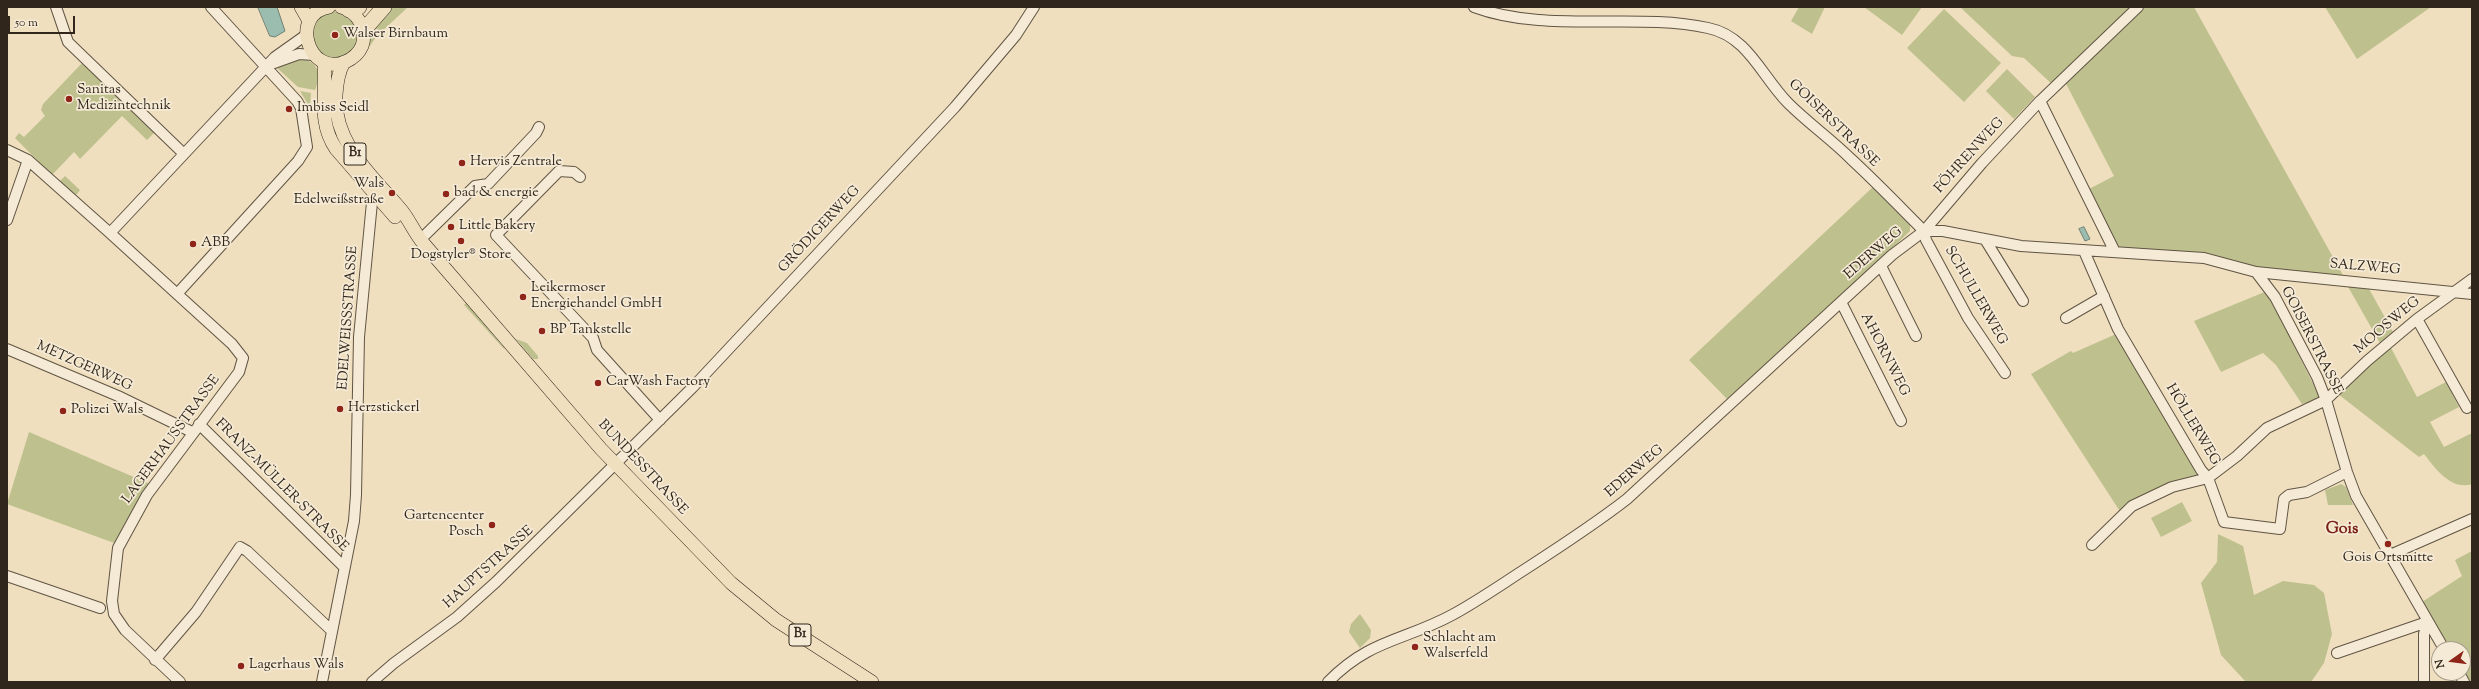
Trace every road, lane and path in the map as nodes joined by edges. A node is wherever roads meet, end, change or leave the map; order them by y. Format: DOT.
graph roads {
  1 [pos="56,7"];
  2 [pos="211,7"];
  3 [pos="300,7"];
  4 [pos="329,7"];
  5 [pos="384,7"];
  6 [pos="1034,7"];
  7 [pos="1474,7"];
  8 [pos="2138,7"];
  9 [pos="350,8"];
  10 [pos="309,21"];
  11 [pos="363,31"];
  12 [pos="306,35"];
  13 [pos="319,59"];
  14 [pos="344,62"];
  15 [pos="265,68"];
  16 [pos="2040,101"];
  17 [pos="539,127"];
  18 [pos="7,150"];
  19 [pos="184,154"];
  20 [pos="28,160"];
  21 [pos="580,176"];
  22 [pos="374,192"];
  23 [pos="11,195"];
  24 [pos="7,220"];
  25 [pos="1924,231"];
  26 [pos="110,233"];
  27 [pos="417,236"];
  28 [pos="1986,241"];
  29 [pos="2084,251"];
  30 [pos="2115,252"];
  31 [pos="1881,266"];
  32 [pos="2256,272"];
  33 [pos="2472,279"];
  34 [pos="2456,291"];
  35 [pos="177,294"];
  36 [pos="2472,294"];
  37 [pos="2104,296"];
  38 [pos="2023,301"];
  39 [pos="1841,302"];
  40 [pos="2066,318"];
  41 [pos="2417,319"];
  42 [pos="1916,336"];
  43 [pos="7,349"];
  44 [pos="2005,373"];
  45 [pos="2326,400"];
  46 [pos="2467,408"];
  47 [pos="660,420"];
  48 [pos="1901,421"];
  49 [pos="196,428"];
  50 [pos="616,465"];
  51 [pos="2347,472"];
  52 [pos="2208,478"];
  53 [pos="2472,519"];
  54 [pos="2092,545"];
  55 [pos="2390,555"];
  56 [pos="344,567"];
  57 [pos="7,576"];
  58 [pos="100,608"];
  59 [pos="2427,622"];
  60 [pos="332,630"];
  61 [pos="2439,641"];
  62 [pos="2337,654"];
  63 [pos="155,660"];
  64 [pos="180,682"];
  65 [pos="322,682"];
  66 [pos="372,682"];
  67 [pos="872,682"];
  68 [pos="1328,682"];
  69 [pos="2424,682"];
  1 -- 19 [label="street"];
  2 -- 15 [label="street"];
  3 -- 10 [label="main road"];
  4 -- 10 [label="main road"];
  5 -- 11 [label="highway"];
  6 -- 47 [label="street, GRÖDIGERWEG"];
  7 -- 25 [label="street, GOISERSTRASSE"];
  8 -- 16 [label="street, FÖHRENWEG"];
  9 -- 11 [label="main road"];
  10 -- 12 [label="main road"];
  11 -- 14 [label="main road"];
  12 -- 13 [label="main road, BUNDESSTRASSE / B1"];
  12 -- 15 [label="street"];
  13 -- 14 [label="main road"];
  13 -- 15 [label="street"];
  13 -- 22 [label="main road, BUNDESSTRASSE / B1"];
  14 -- 27 [label="main road, BUNDESSTRASSE / B1"];
  15 -- 19 [label="street"];
  15 -- 35 [label="street"];
  16 -- 25 [label="street, FÖHRENWEG"];
  16 -- 30 [label="street"];
  17 -- 27 [label="street"];
  18 -- 20 [label="street, LAGERHAUSSTRASSE"];
  19 -- 26 [label="street"];
  20 -- 23 [label="street"];
  20 -- 26 [label="street, LAGERHAUSSTRASSE"];
  21 -- 47 [label="street"];
  22 -- 27 [label="main road, BUNDESSTRASSE / B1"];
  22 -- 56 [label="street, EDELWEISSSTRASSE"];
  23 -- 24 [label="street"];
  25 -- 28 [label="street"];
  25 -- 31 [label="street, EDERWEG"];
  25 -- 44 [label="street, SCHULLERWEG"];
  26 -- 35 [label="street, LAGERHAUSSTRASSE"];
  27 -- 50 [label="main road, BUNDESSTRASSE / B1"];
  28 -- 29 [label="street"];
  28 -- 38 [label="street"];
  29 -- 30 [label="street"];
  29 -- 37 [label="street, HÖLLERWEG"];
  30 -- 32 [label="street"];
  31 -- 39 [label="street, EDERWEG"];
  31 -- 42 [label="street"];
  32 -- 34 [label="street, SALZWEG"];
  32 -- 45 [label="street, GOISERSTRASSE"];
  33 -- 34 [label="street, MOOSWEG"];
  34 -- 36 [label="street, SALZWEG"];
  34 -- 41 [label="street, MOOSWEG"];
  35 -- 49 [label="street, LAGERHAUSSTRASSE"];
  37 -- 40 [label="street"];
  37 -- 52 [label="street, HÖLLERWEG"];
  39 -- 48 [label="street, AHORNWEG"];
  39 -- 68 [label="street, EDERWEG"];
  41 -- 45 [label="street, MOOSWEG"];
  41 -- 46 [label="street"];
  43 -- 49 [label="street, METZGERWEG"];
  45 -- 51 [label="street, GOISERSTRASSE"];
  45 -- 52 [label="street, MOOSWEG"];
  47 -- 50 [label="street, GRÖDIGERWEG"];
  49 -- 56 [label="street, FRANZ-MÜLLER-STRASSE"];
  49 -- 63 [label="street, LAGERHAUSSTRASSE"];
  50 -- 66 [label="street, HAUPTSTRASSE"];
  50 -- 67 [label="main road, BUNDESSTRASSE / B1"];
  51 -- 52 [label="street, HÖLLERWEG"];
  51 -- 55 [label="street, GOISERSTRASSE"];
  52 -- 54 [label="street"];
  53 -- 55 [label="street"];
  55 -- 59 [label="street, GOISERSTRASSE"];
  56 -- 60 [label="street, EDELWEISSSTRASSE"];
  57 -- 58 [label="street"];
  59 -- 61 [label="street, GOISERSTRASSE"];
  59 -- 62 [label="street"];
  59 -- 69 [label="street"];
  60 -- 63 [label="street"];
  60 -- 65 [label="street, EDELWEISSSTRASSE"];
  63 -- 64 [label="street, LAGERHAUSSTRASSE"];
}
